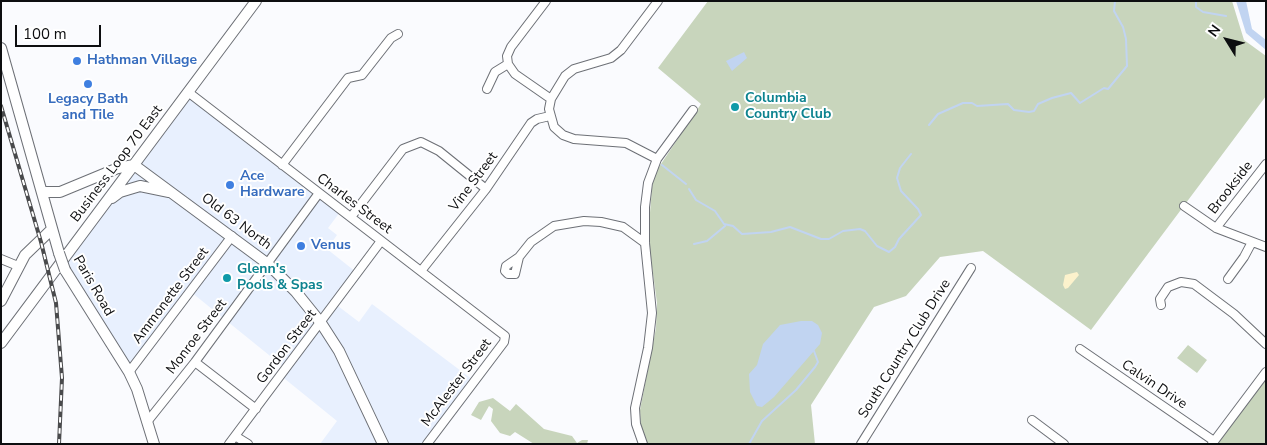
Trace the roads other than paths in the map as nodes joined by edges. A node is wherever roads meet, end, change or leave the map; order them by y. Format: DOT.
graph roads {
  1 [pos="256,1"];
  2 [pos="546,1"];
  3 [pos="658,1"];
  4 [pos="398,34"];
  5 [pos="1,48"];
  6 [pos="508,64"];
  7 [pos="486,89"];
  8 [pos="188,92"];
  9 [pos="550,99"];
  10 [pos="693,110"];
  11 [pos="550,116"];
  12 [pos="657,159"];
  13 [pos="1266,164"];
  14 [pos="134,165"];
  15 [pos="282,165"];
  16 [pos="486,189"];
  17 [pos="42,192"];
  18 [pos="319,193"];
  19 [pos="176,194"];
  20 [pos="105,203"];
  21 [pos="1184,206"];
  22 [pos="351,218"];
  23 [pos="1216,228"];
  24 [pos="52,229"];
  25 [pos="232,236"];
  26 [pos="381,240"];
  27 [pos="1252,242"];
  28 [pos="645,243"];
  29 [pos="1266,247"];
  30 [pos="519,257"];
  31 [pos="1,259"];
  32 [pos="268,264"];
  33 [pos="18,266"];
  34 [pos="971,268"];
  35 [pos="421,271"];
  36 [pos="1228,279"];
  37 [pos="1,301"];
  38 [pos="1160,306"];
  39 [pos="321,323"];
  40 [pos="505,336"];
  41 [pos="1,343"];
  42 [pos="1266,344"];
  43 [pos="1080,349"];
  44 [pos="194,362"];
  45 [pos="129,372"];
  46 [pos="1266,372"];
  47 [pos="256,409"];
  48 [pos="1032,420"];
  49 [pos="147,422"];
  50 [pos="235,436"];
  51 [pos="1213,442"];
  52 [pos="154,444"];
  53 [pos="229,444"];
  54 [pos="248,444"];
  55 [pos="383,444"];
  56 [pos="427,444"];
  57 [pos="643,444"];
  58 [pos="861,444"];
  59 [pos="1064,444"];
  1 -- 8 [label="main road, Business Loop 70 East"];
  2 -- 6 [label="street"];
  3 -- 9 [label="street"];
  4 -- 15 [label="street"];
  5 -- 17 [label="main road, Paris Road"];
  6 -- 7 [label="street"];
  6 -- 9 [label="street"];
  8 -- 14 [label="main road, Business Loop 70 East"];
  8 -- 15 [label="street, Charles Street"];
  9 -- 11 [label="street"];
  10 -- 12 [label="street"];
  11 -- 12 [label="street"];
  11 -- 16 [label="street, Vine Street"];
  12 -- 28 [label="street"];
  13 -- 23 [label="street, Brookside"];
  14 -- 17 [label="main road"];
  14 -- 19 [label="main road, Old 63 North"];
  14 -- 20 [label="main road, Business Loop 70 East"];
  15 -- 18 [label="street, Charles Street"];
  16 -- 22 [label="street"];
  16 -- 35 [label="street, Vine Street"];
  17 -- 24 [label="main road, Paris Road"];
  18 -- 22 [label="street, Charles Street"];
  18 -- 32 [label="street, Monroe Street"];
  19 -- 20 [label="main road"];
  19 -- 25 [label="main road, Old 63 North"];
  20 -- 41 [label="main road, Business Loop 70 East"];
  21 -- 23 [label="street"];
  22 -- 26 [label="street, Charles Street"];
  23 -- 27 [label="street"];
  24 -- 33 [label="main road"];
  24 -- 45 [label="main road, Paris Road, bridge"];
  25 -- 32 [label="main road, Old 63 North"];
  25 -- 45 [label="street, Ammonette Street"];
  26 -- 35 [label="street, Charles Street"];
  26 -- 39 [label="street, Gordon Street"];
  27 -- 29 [label="street"];
  27 -- 36 [label="street"];
  28 -- 30 [label="street"];
  28 -- 57 [label="street"];
  31 -- 33 [label="street"];
  32 -- 39 [label="main road, Old 63 North"];
  32 -- 44 [label="street, Monroe Street"];
  33 -- 37 [label="main road"];
  34 -- 58 [label="street, South Country Club Drive"];
  35 -- 40 [label="street, Charles Street"];
  38 -- 42 [label="street"];
  39 -- 47 [label="street, Gordon Street"];
  39 -- 55 [label="main road, Old 63 North"];
  40 -- 56 [label="street, McAlester Street"];
  43 -- 51 [label="street, Calvin Drive"];
  44 -- 47 [label="street"];
  44 -- 49 [label="street, Monroe Street"];
  45 -- 49 [label="main road, Paris Road"];
  46 -- 51 [label="street"];
  47 -- 50 [label="street, Gordon Street"];
  48 -- 59 [label="street"];
  49 -- 52 [label="main road, Paris Road"];
  50 -- 53 [label="street, Gordon Street"];
  50 -- 54 [label="street"];
}
